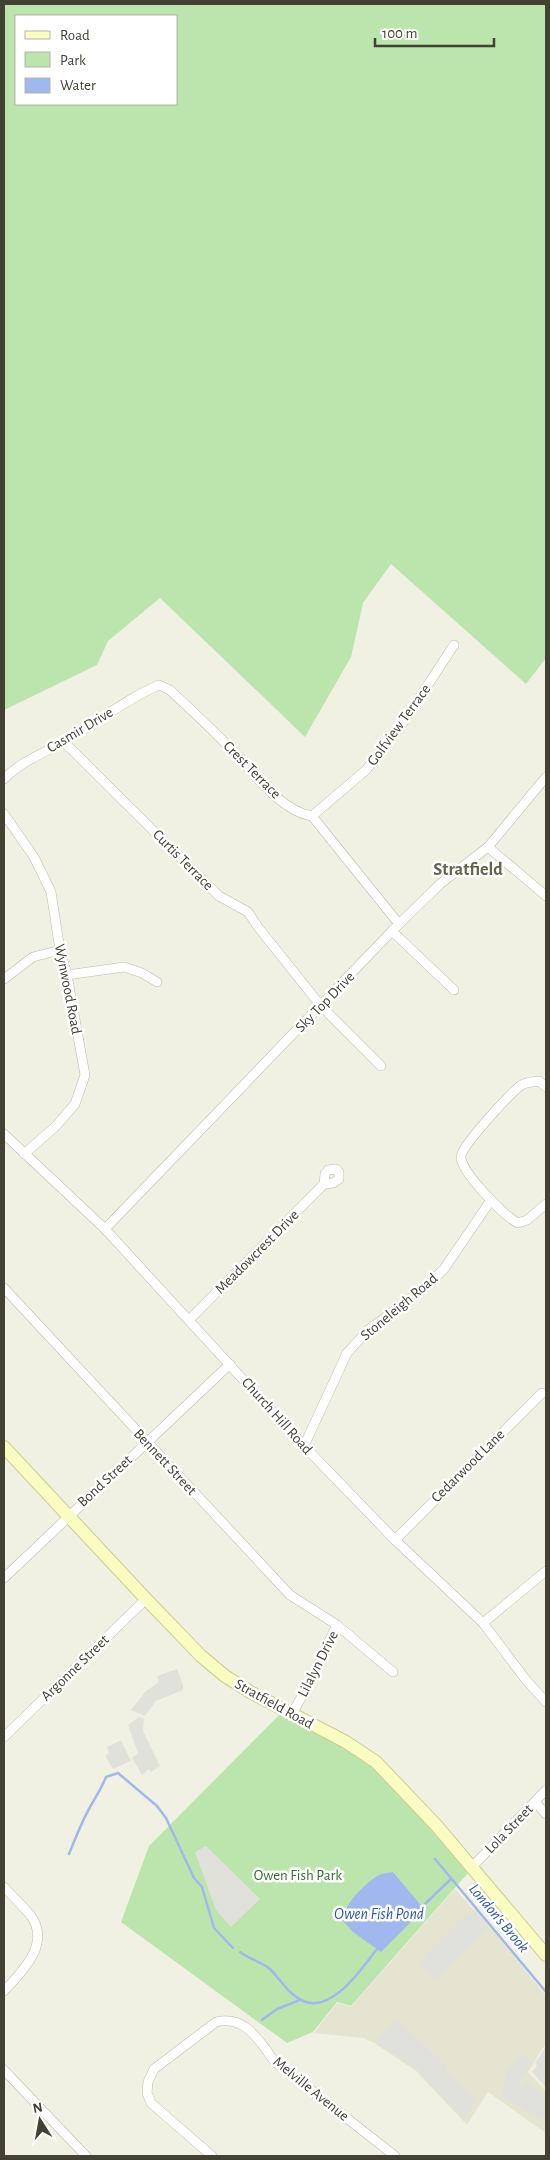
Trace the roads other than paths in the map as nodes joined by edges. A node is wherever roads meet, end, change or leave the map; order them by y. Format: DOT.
graph roads {
  1 [pos="454,645"];
  2 [pos="159,685"];
  3 [pos="64,742"];
  4 [pos="546,777"];
  5 [pos="4,779"];
  6 [pos="4,814"];
  7 [pos="312,816"];
  8 [pos="488,847"];
  9 [pos="546,896"];
  10 [pos="399,924"];
  11 [pos="392,931"];
  12 [pos="60,950"];
  13 [pos="67,975"];
  14 [pos="4,979"];
  15 [pos="157,982"];
  16 [pos="454,990"];
  17 [pos="321,1006"];
  18 [pos="381,1066"];
  19 [pos="546,1087"];
  20 [pos="4,1134"];
  21 [pos="24,1154"];
  22 [pos="324,1184"];
  23 [pos="491,1200"];
  24 [pos="546,1204"];
  25 [pos="105,1229"];
  26 [pos="4,1288"];
  27 [pos="189,1320"];
  28 [pos="230,1364"];
  29 [pos="542,1393"];
  30 [pos="147,1443"];
  31 [pos="304,1446"];
  32 [pos="4,1448"];
  33 [pos="66,1517"];
  34 [pos="395,1540"];
  35 [pos="546,1571"];
  36 [pos="4,1578"];
  37 [pos="146,1599"];
  38 [pos="483,1623"];
  39 [pos="337,1625"];
  40 [pos="393,1672"];
  41 [pos="546,1702"];
  42 [pos="292,1714"];
  43 [pos="4,1737"];
  44 [pos="546,1790"];
  45 [pos="535,1802"];
  46 [pos="546,1814"];
  47 [pos="472,1867"];
  48 [pos="4,1888"];
  49 [pos="546,1955"];
  50 [pos="4,1991"];
  51 [pos="4,2070"];
  52 [pos="86,2156"];
  53 [pos="212,2156"];
  54 [pos="395,2156"];
  1 -- 7 [label="street, Golfview Terrace"];
  2 -- 3 [label="street, Casmir Drive"];
  2 -- 7 [label="street, Crest Terrace"];
  3 -- 5 [label="street, Casmir Drive"];
  3 -- 17 [label="street, Curtis Terrace"];
  4 -- 8 [label="street, Sky Top Drive"];
  6 -- 12 [label="street, Wynwood Road"];
  7 -- 10 [label="street, Crest Terrace"];
  8 -- 9 [label="street"];
  8 -- 10 [label="street, Sky Top Drive"];
  10 -- 11 [label="street, Sky Top Drive"];
  11 -- 16 [label="street"];
  11 -- 17 [label="street, Sky Top Drive"];
  12 -- 13 [label="street, Wynwood Road"];
  12 -- 14 [label="street"];
  13 -- 15 [label="street"];
  13 -- 21 [label="street, Wynwood Road"];
  17 -- 18 [label="street, Curtis Terrace"];
  17 -- 25 [label="street, Sky Top Drive"];
  19 -- 23 [label="street"];
  20 -- 21 [label="street, Church Hill Road"];
  21 -- 25 [label="street, Church Hill Road"];
  22 -- 27 [label="street, Meadowcrest Drive"];
  23 -- 24 [label="street"];
  23 -- 31 [label="street, Stoneleigh Road"];
  25 -- 27 [label="street, Church Hill Road"];
  26 -- 30 [label="street, Bennett Street"];
  27 -- 28 [label="street, Church Hill Road"];
  28 -- 30 [label="street, Bond Street"];
  28 -- 31 [label="street, Church Hill Road"];
  29 -- 34 [label="street, Cedarwood Lane"];
  30 -- 33 [label="street, Bond Street"];
  30 -- 39 [label="street, Bennett Street"];
  31 -- 34 [label="street, Church Hill Road"];
  32 -- 33 [label="main road, Stratfield Road"];
  33 -- 36 [label="street, Bond Street"];
  33 -- 37 [label="main road, Stratfield Road"];
  34 -- 38 [label="street, Church Hill Road"];
  35 -- 38 [label="street"];
  37 -- 42 [label="main road, Stratfield Road"];
  37 -- 43 [label="street, Argonne Street"];
  38 -- 41 [label="street, Church Hill Road"];
  39 -- 40 [label="street, Lilalyn Drive"];
  39 -- 42 [label="street, Lilalyn Drive"];
  42 -- 47 [label="main road, Stratfield Road"];
  44 -- 45 [label="street, Lola Street"];
  45 -- 46 [label="street"];
  45 -- 47 [label="street, Lola Street"];
  47 -- 49 [label="main road, Stratfield Road"];
  48 -- 50 [label="street"];
  51 -- 52 [label="street"];
  53 -- 54 [label="street, Melville Avenue"];
}
